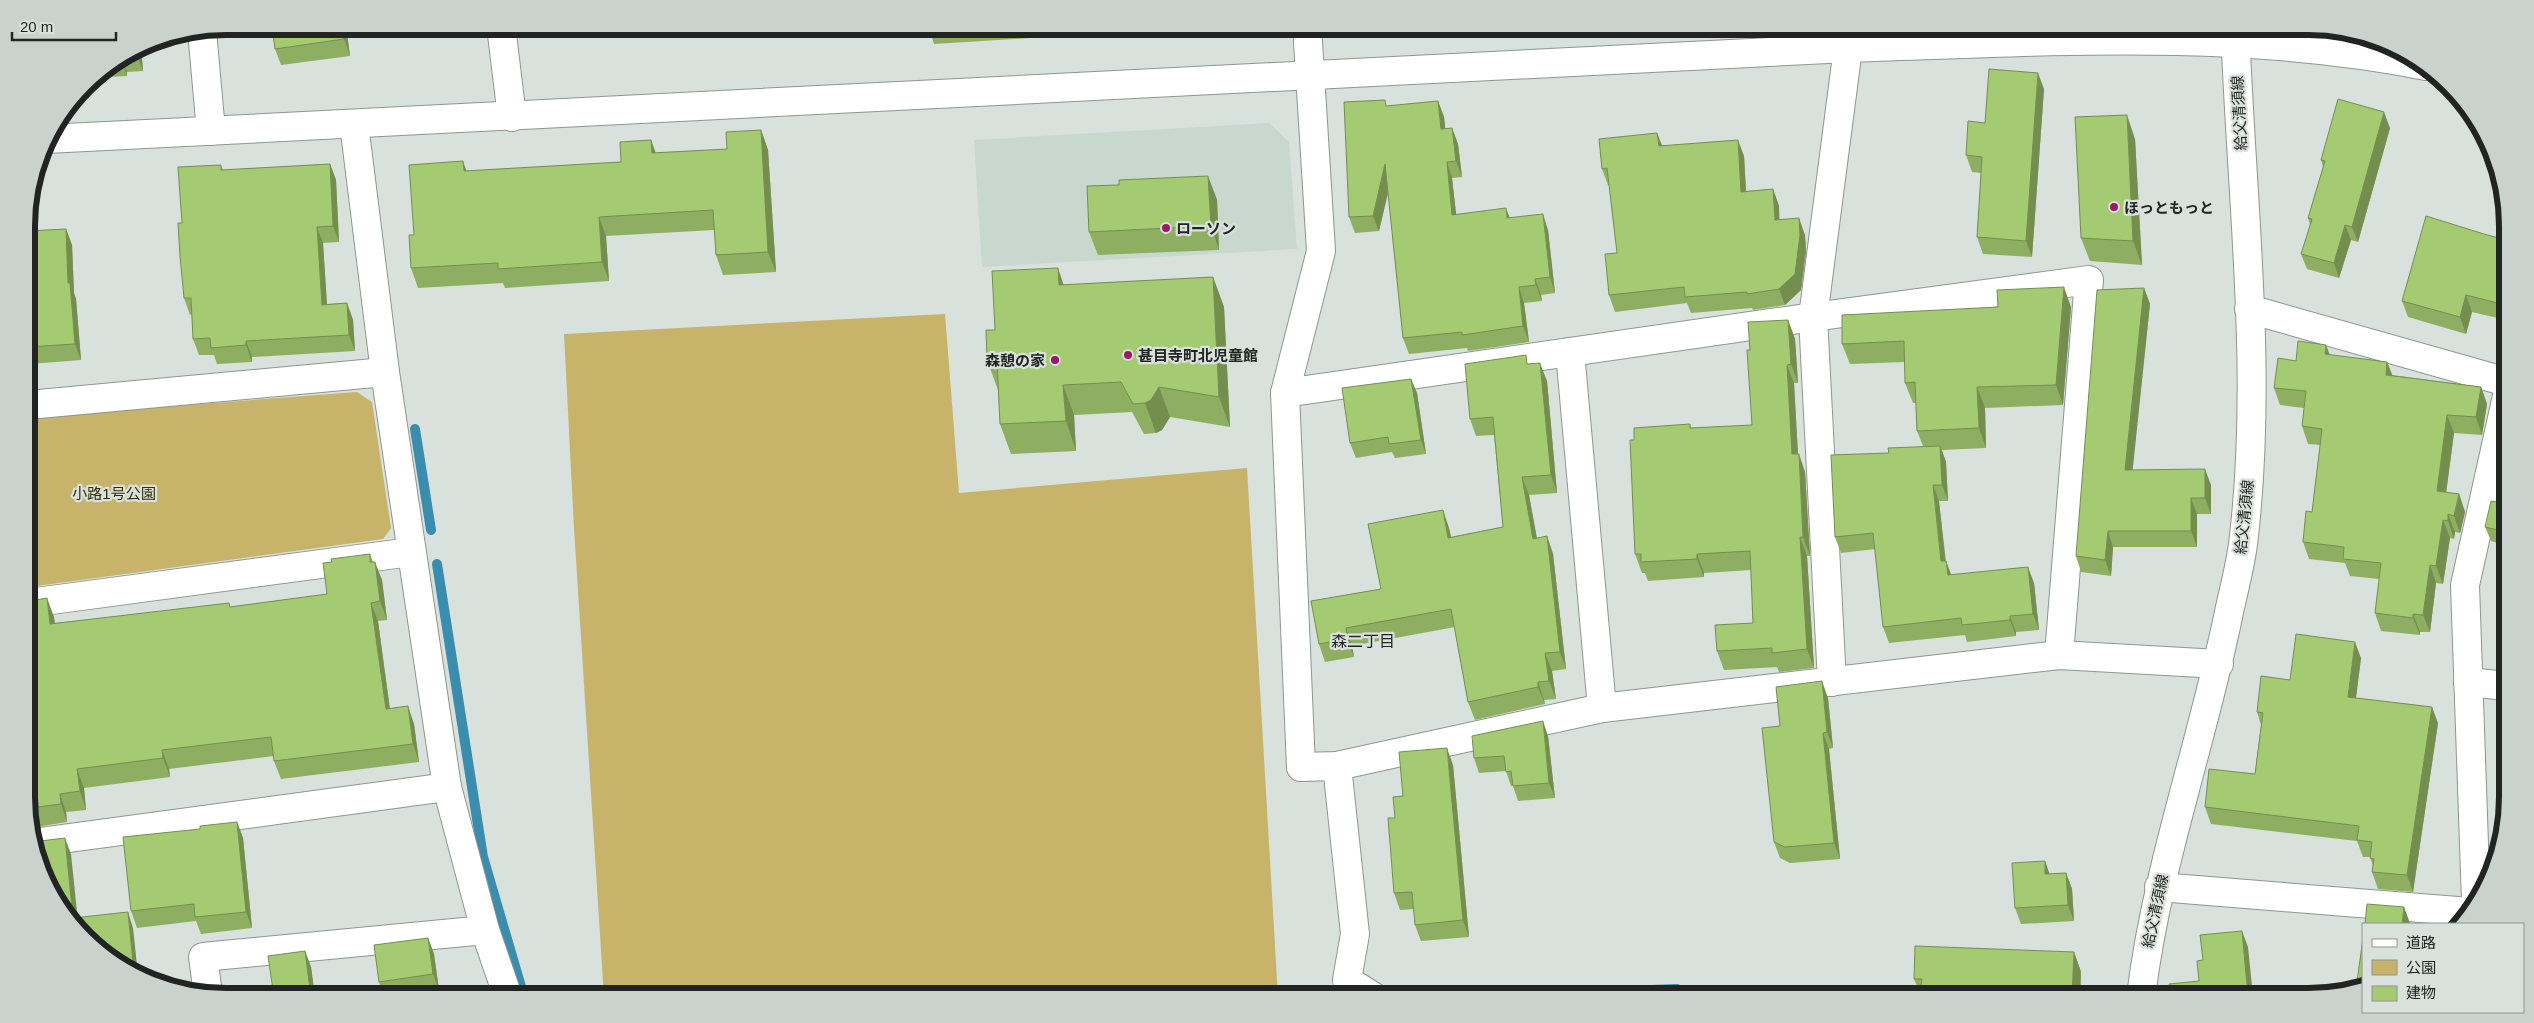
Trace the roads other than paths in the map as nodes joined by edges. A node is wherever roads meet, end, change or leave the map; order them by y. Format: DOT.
graph roads {
  1 [pos="502,35"];
  2 [pos="1308,35"];
  3 [pos="2235,35"];
  4 [pos="203,37"];
  5 [pos="1848,48"];
  6 [pos="2405,61"];
  7 [pos="1310,76"];
  8 [pos="512,117"];
  9 [pos="354,124"];
  10 [pos="211,131"];
  11 [pos="56,138"];
  12 [pos="2249,309"];
  13 [pos="1813,316"];
  14 [pos="1570,352"];
  15 [pos="385,372"];
  16 [pos="2499,380"];
  17 [pos="1285,393"];
  18 [pos="35,404"];
  19 [pos="2499,432"];
  20 [pos="411,552"];
  21 [pos="35,602"];
  22 [pos="2059,655"];
  23 [pos="2219,664"];
  24 [pos="1832,682"];
  25 [pos="2468,682"];
  26 [pos="2499,685"];
  27 [pos="1602,708"];
  28 [pos="1337,766"];
  29 [pos="447,787"];
  30 [pos="40,842"];
  31 [pos="2159,886"];
  32 [pos="2476,888"];
  33 [pos="2461,911"];
  34 [pos="485,930"];
  35 [pos="207,987"];
  36 [pos="505,988"];
  37 [pos="1360,988"];
  38 [pos="2142,988"];
  1 -- 8 [label="street"];
  2 -- 7 [label="street"];
  3 -- 5 [label="street"];
  3 -- 6 [label="street"];
  3 -- 12 [label="street, 給父清須線"];
  4 -- 10 [label="street"];
  5 -- 7 [label="street"];
  5 -- 13 [label="street"];
  7 -- 8 [label="street"];
  7 -- 17 [label="street"];
  8 -- 9 [label="street"];
  9 -- 10 [label="street"];
  9 -- 15 [label="street"];
  10 -- 11 [label="street"];
  12 -- 16 [label="street"];
  12 -- 23 [label="street, 給父清須線"];
  13 -- 14 [label="street"];
  13 -- 22 [label="street"];
  13 -- 24 [label="street"];
  14 -- 17 [label="street"];
  14 -- 27 [label="street"];
  15 -- 18 [label="street"];
  15 -- 20 [label="street"];
  17 -- 28 [label="street"];
  19 -- 25 [label="street"];
  20 -- 21 [label="street"];
  20 -- 29 [label="street"];
  22 -- 23 [label="street"];
  22 -- 24 [label="street"];
  23 -- 31 [label="street, 給父清須線"];
  24 -- 27 [label="street"];
  25 -- 26 [label="street"];
  25 -- 32 [label="street"];
  27 -- 28 [label="street"];
  28 -- 37 [label="street"];
  29 -- 30 [label="street"];
  29 -- 34 [label="street"];
  31 -- 33 [label="street"];
  31 -- 38 [label="street, 給父清須線"];
  34 -- 35 [label="street"];
  34 -- 36 [label="street"];
}
